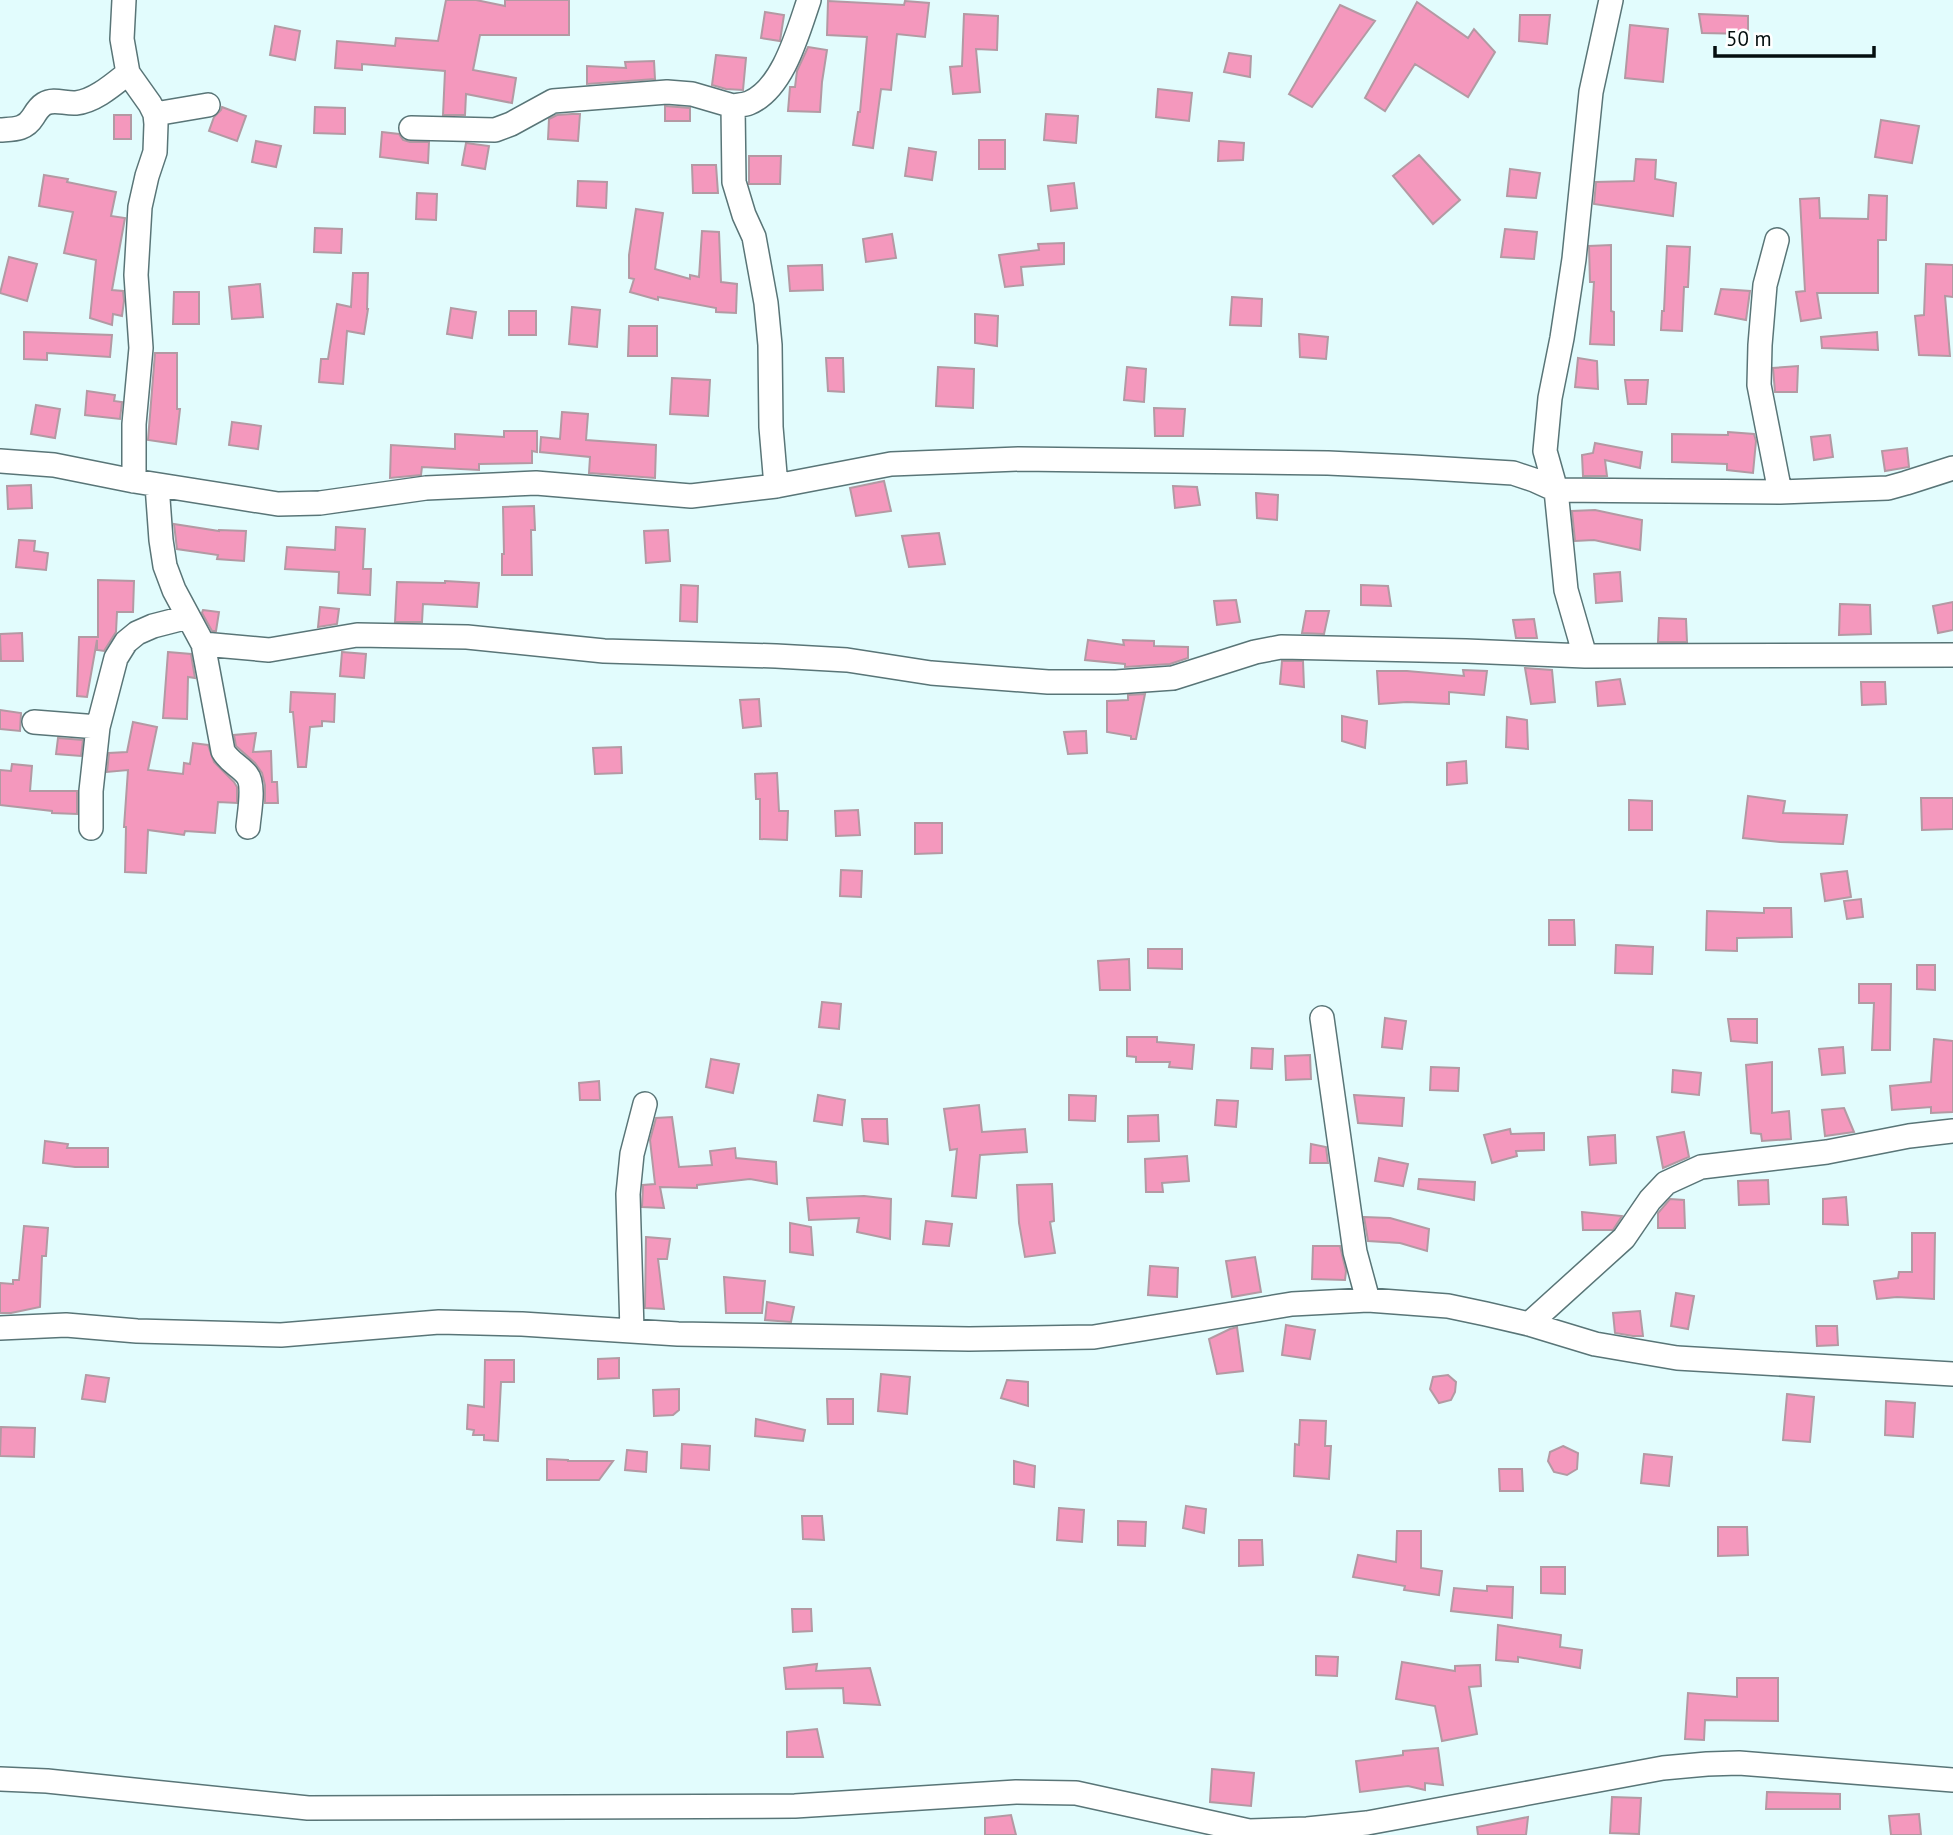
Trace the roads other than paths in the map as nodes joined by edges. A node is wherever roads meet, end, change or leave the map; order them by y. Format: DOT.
graph roads {
  1 [pos="124,0"];
  2 [pos="809,0"];
  3 [pos="1611,0"];
  4 [pos="128,74"];
  5 [pos="208,105"];
  6 [pos="733,106"];
  7 [pos="155,114"];
  8 [pos="411,128"];
  9 [pos="0,130"];
  10 [pos="1777,240"];
  11 [pos="0,461"];
  12 [pos="1953,468"];
  13 [pos="146,483"];
  14 [pos="776,486"];
  15 [pos="1556,490"];
  16 [pos="1780,492"];
  17 [pos="188,617"];
  18 [pos="203,644"];
  19 [pos="1953,655"];
  20 [pos="1585,656"];
  21 [pos="34,722"];
  22 [pos="98,727"];
  23 [pos="248,827"];
  24 [pos="91,828"];
  25 [pos="1322,1018"];
  26 [pos="645,1104"];
  27 [pos="1953,1131"];
  28 [pos="1368,1300"];
  29 [pos="1529,1324"];
  30 [pos="0,1328"];
  31 [pos="632,1331"];
  32 [pos="1953,1374"];
  33 [pos="0,1779"];
  34 [pos="1953,1780"];
  35 [pos="1346,1830"];
  1 -- 4 [label="street"];
  2 -- 6 [label="street"];
  3 -- 15 [label="street"];
  4 -- 7 [label="street"];
  4 -- 9 [label="street"];
  5 -- 7 [label="street"];
  6 -- 8 [label="street"];
  6 -- 14 [label="street"];
  7 -- 13 [label="street"];
  10 -- 16 [label="street"];
  11 -- 13 [label="street"];
  12 -- 16 [label="street"];
  13 -- 14 [label="street"];
  13 -- 17 [label="street"];
  14 -- 15 [label="street"];
  15 -- 16 [label="street"];
  15 -- 20 [label="street"];
  17 -- 18 [label="street"];
  17 -- 22 [label="street"];
  18 -- 20 [label="street"];
  18 -- 23 [label="street"];
  19 -- 20 [label="street"];
  21 -- 22 [label="street"];
  22 -- 24 [label="street"];
  25 -- 28 [label="street"];
  26 -- 31 [label="street"];
  27 -- 29 [label="street"];
  28 -- 29 [label="street"];
  28 -- 31 [label="street"];
  29 -- 32 [label="street"];
  30 -- 31 [label="street"];
  33 -- 35 [label="street"];
  34 -- 35 [label="street"];
}
